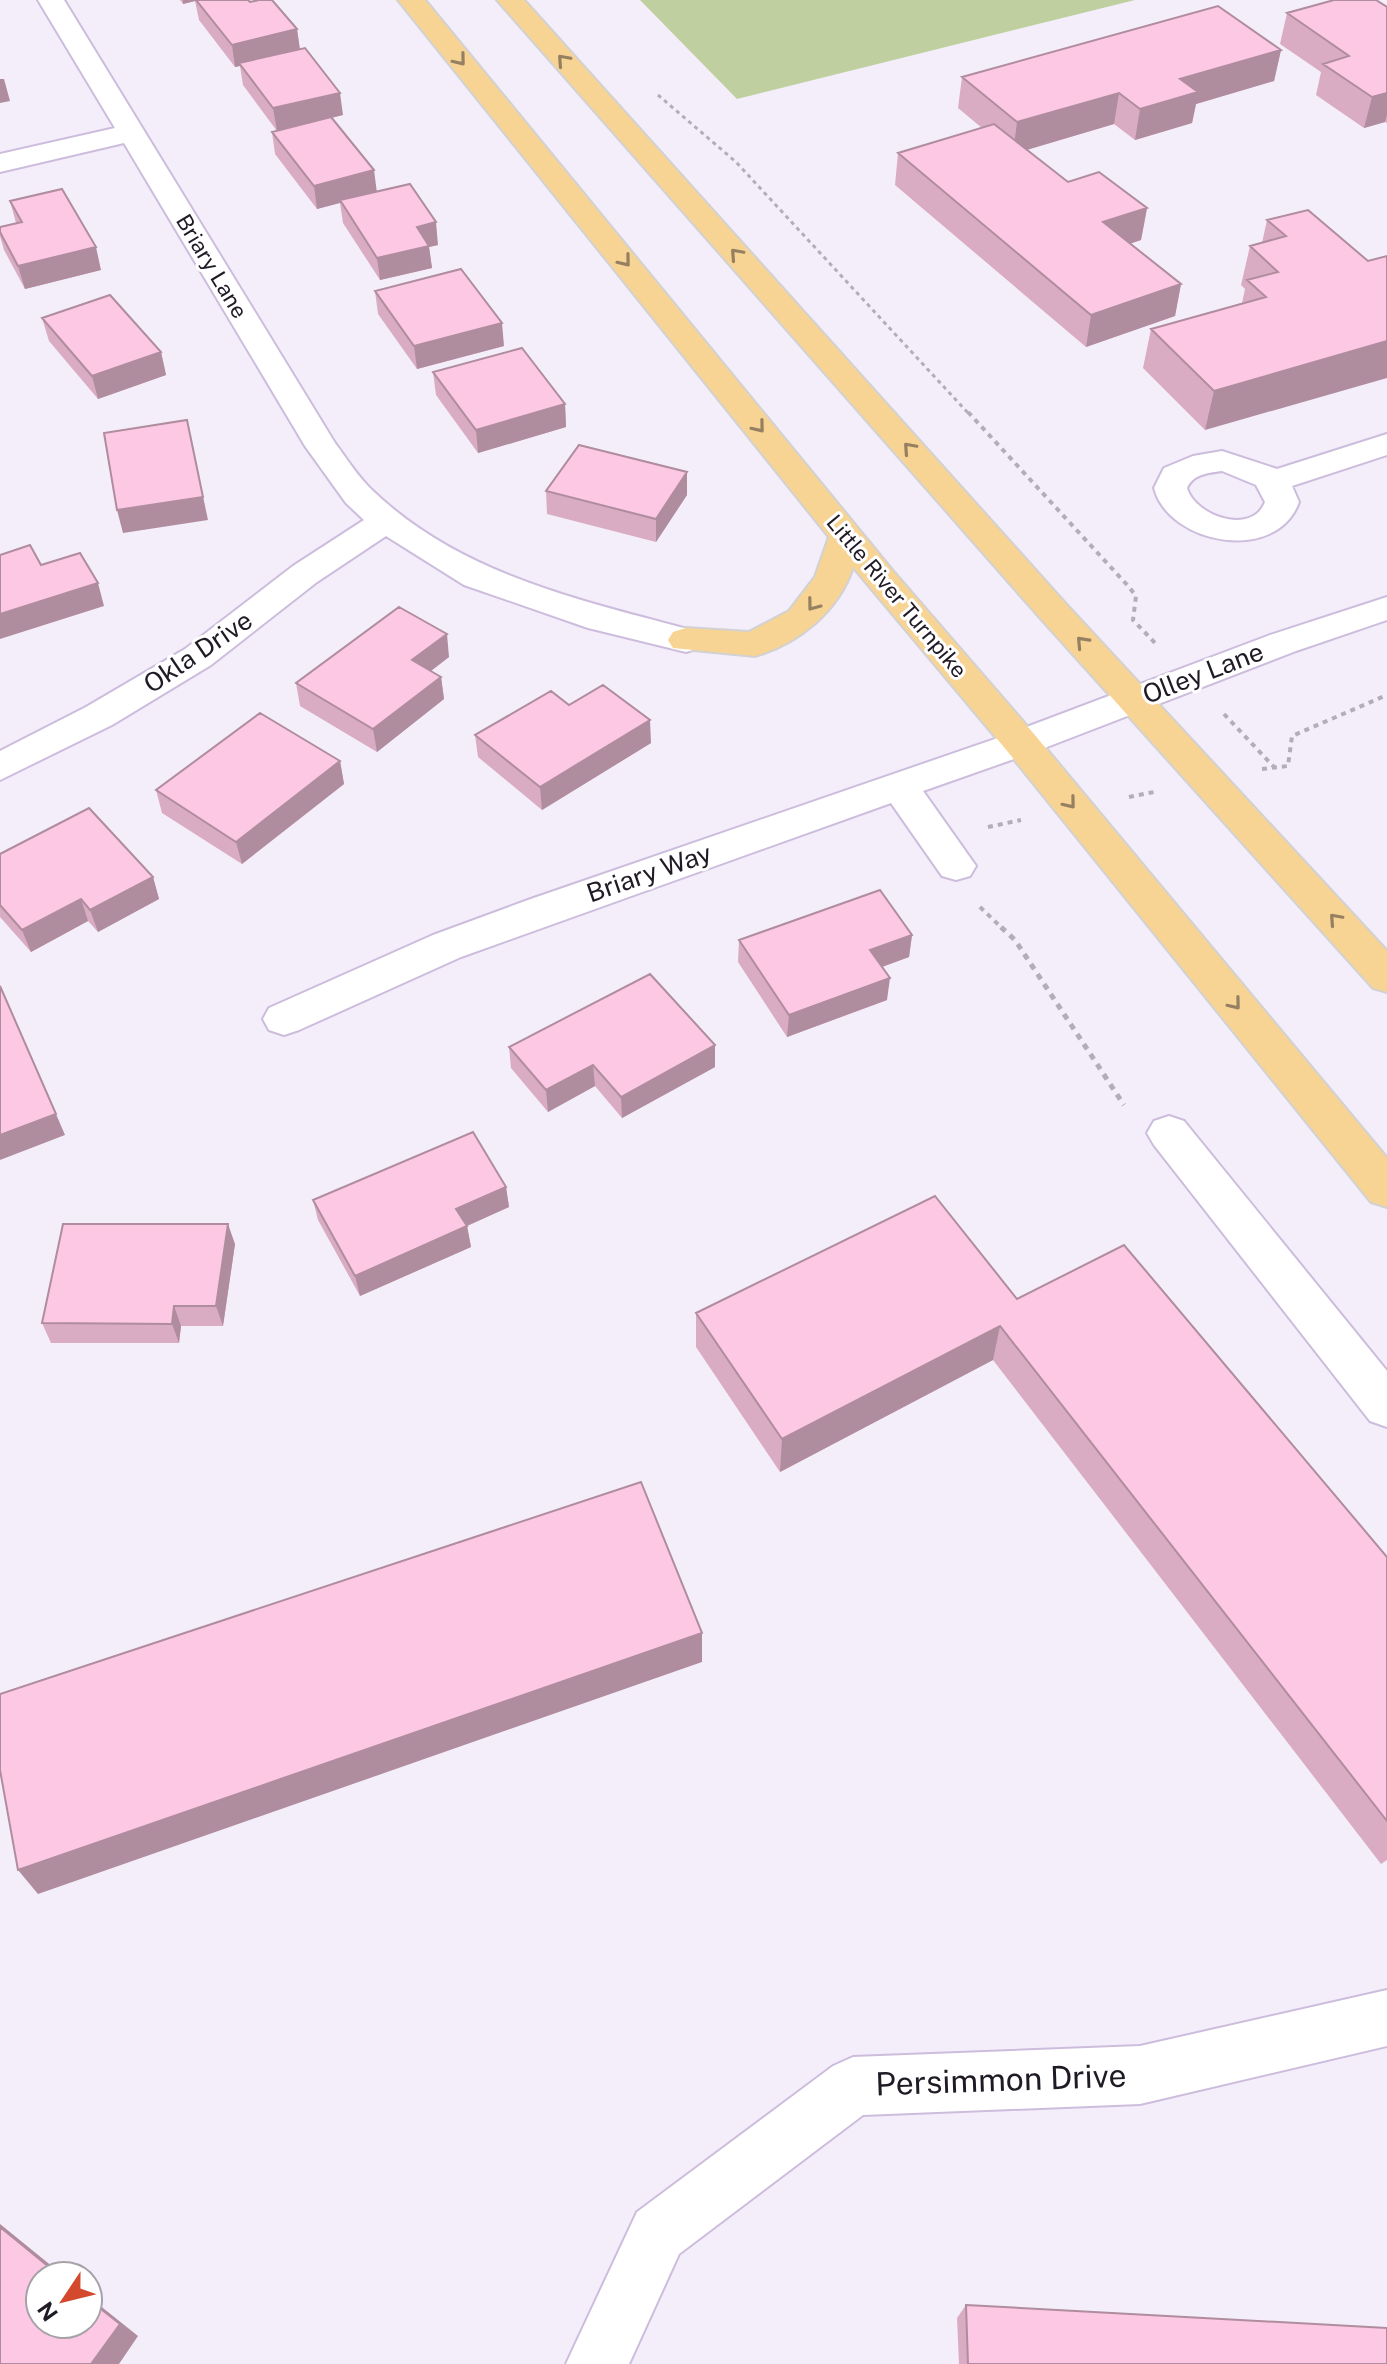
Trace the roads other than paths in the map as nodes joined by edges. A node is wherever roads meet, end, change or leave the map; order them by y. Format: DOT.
graph roads {
  1 [pos="51,0"];
  2 [pos="411,0"];
  3 [pos="510,0"];
  4 [pos="132,133"];
  5 [pos="0,163"];
  6 [pos="1387,444"];
  7 [pos="1272,481"];
  8 [pos="386,521"];
  9 [pos="846,536"];
  10 [pos="1387,608"];
  11 [pos="686,640"];
  12 [pos="1136,699"];
  13 [pos="1021,743"];
  14 [pos="0,767"];
  15 [pos="899,786"];
  16 [pos="956,866"];
  17 [pos="1387,977"];
  18 [pos="284,1019"];
  19 [pos="1169,1133"];
  20 [pos="1387,1189"];
  21 [pos="1387,1406"];
  22 [pos="1387,2018"];
  23 [pos="597,2364"];
  1 -- 4 [label="street, Briary Lane"];
  2 -- 9 [label="main road, Little River Turnpike, one-way"];
  12 -- 3 [label="main road, one-way"];
  4 -- 5 [label="street"];
  4 -- 8 [label="street, Briary Lane"];
  6 -- 7 [label="street"];
  8 -- 11 [label="street, Briary Lane"];
  8 -- 14 [label="street, Okla Drive"];
  9 -- 11 [label="main road, one-way"];
  9 -- 13 [label="main road, Little River Turnpike"];
  10 -- 12 [label="street, Olley Lane"];
  12 -- 13 [label="street, Olley Lane"];
  17 -- 12 [label="main road, one-way"];
  13 -- 15 [label="street, Briary Way"];
  13 -- 20 [label="main road, Little River Turnpike, one-way"];
  15 -- 16 [label="street"];
  15 -- 18 [label="street, Briary Way"];
  19 -- 21 [label="street"];
  22 -- 23 [label="street, Persimmon Drive"];
}
